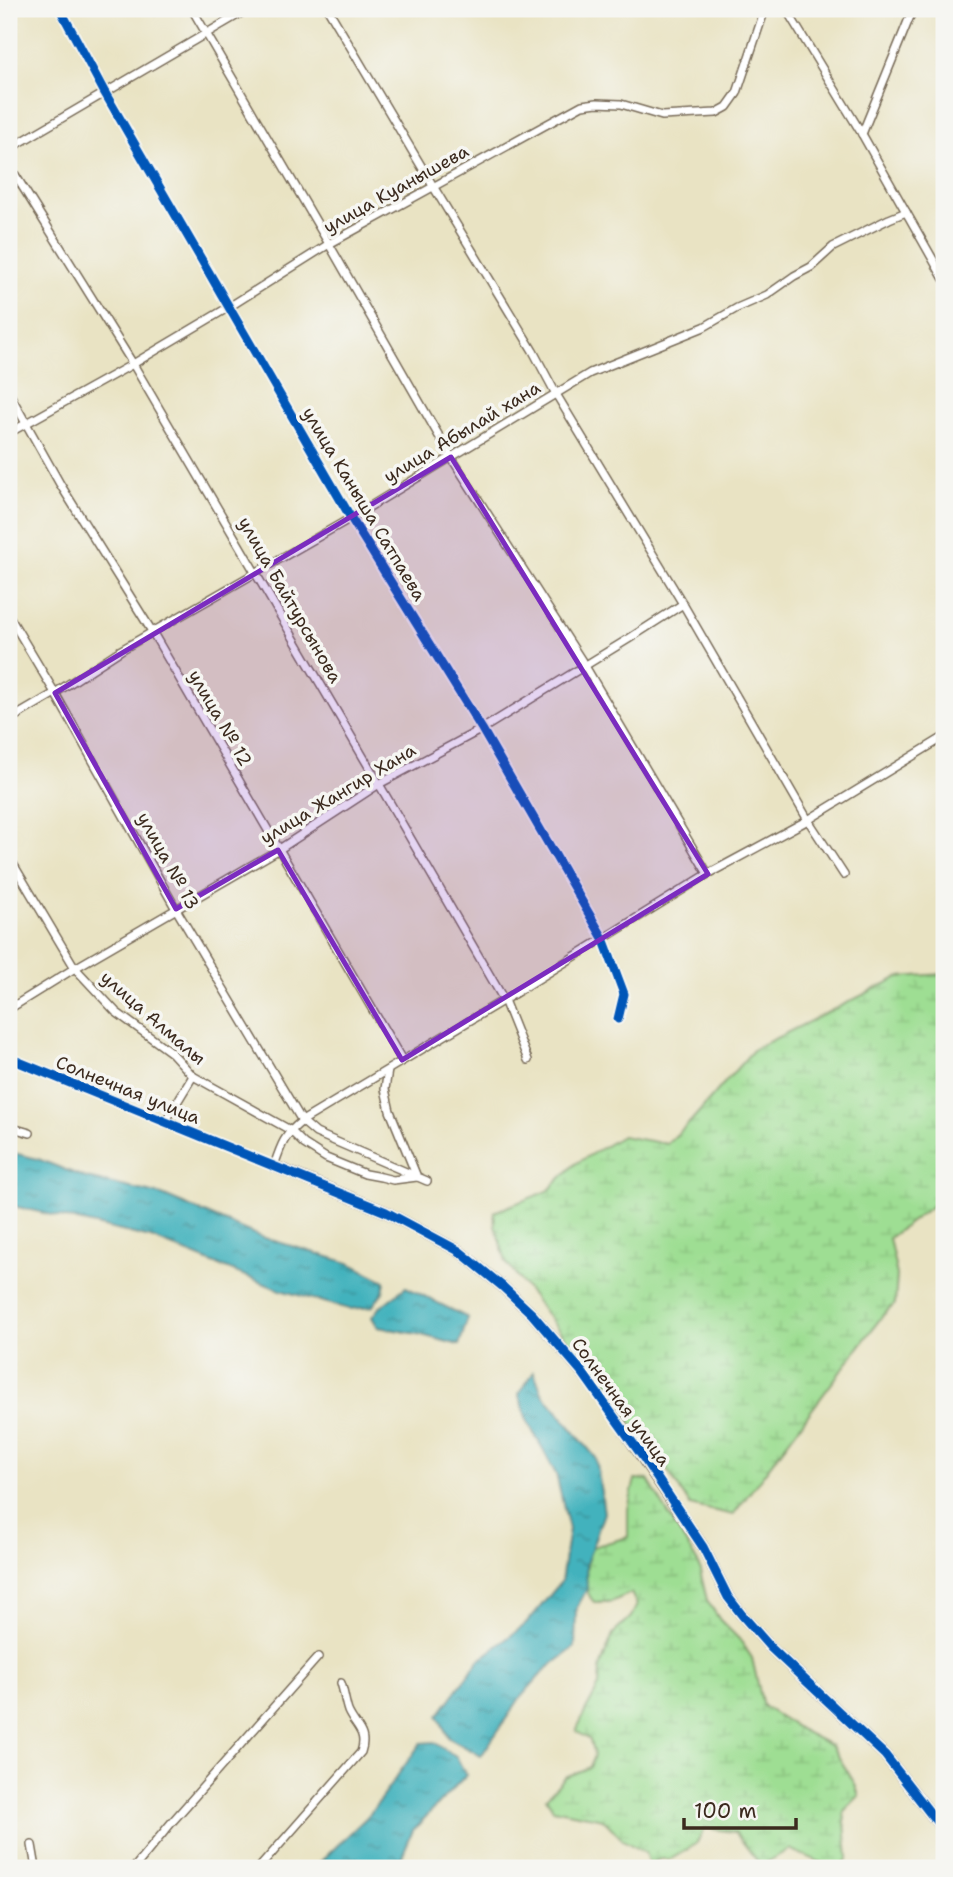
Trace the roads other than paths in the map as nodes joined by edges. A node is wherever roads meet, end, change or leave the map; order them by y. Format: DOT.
graph roads {
  1 [pos="60,9"];
  2 [pos="192,9"];
  3 [pos="248,9"];
  4 [pos="328,9"];
  5 [pos="765,9"];
  6 [pos="786,9"];
  7 [pos="913,9"];
  8 [pos="206,33"];
  9 [pos="105,93"];
  10 [pos="862,134"];
  11 [pos="9,149"];
  12 [pos="9,165"];
  13 [pos="433,186"];
  14 [pos="906,212"];
  15 [pos="330,244"];
  16 [pos="944,279"];
  17 [pos="229,307"];
  18 [pos="133,364"];
  19 [pos="9,393"];
  20 [pos="556,394"];
  21 [pos="27,423"];
  22 [pos="9,433"];
  23 [pos="451,457"];
  24 [pos="351,518"];
  25 [pos="255,572"];
  26 [pos="683,604"];
  27 [pos="9,616"];
  28 [pos="153,633"];
  29 [pos="585,666"];
  30 [pos="55,693"];
  31 [pos="9,720"];
  32 [pos="482,729"];
  33 [pos="944,737"];
  34 [pos="379,784"];
  35 [pos="808,820"];
  36 [pos="278,850"];
  37 [pos="9,857"];
  38 [pos="708,874"];
  39 [pos="844,875"];
  40 [pos="176,909"];
  41 [pos="603,938"];
  42 [pos="75,968"];
  43 [pos="503,1000"];
  44 [pos="9,1009"];
  45 [pos="618,1019"];
  46 [pos="9,1058"];
  47 [pos="402,1060"];
  48 [pos="528,1060"];
  49 [pos="388,1070"];
  50 [pos="193,1076"];
  51 [pos="302,1121"];
  52 [pos="166,1122"];
  53 [pos="9,1127"];
  54 [pos="290,1130"];
  55 [pos="30,1133"];
  56 [pos="274,1166"];
  57 [pos="417,1177"];
  58 [pos="427,1181"];
  59 [pos="318,1657"];
  60 [pos="341,1683"];
  61 [pos="944,1831"];
  62 [pos="32,1844"];
  63 [pos="36,1868"];
  64 [pos="134,1868"];
  65 [pos="259,1868"];
  1 -- 9 [label="street, улица Каныша Сатпаева"];
  2 -- 8 [label="street"];
  3 -- 8 [label="street"];
  4 -- 13 [label="street"];
  5 -- 13 [label="street, улица Куанышева"];
  6 -- 10 [label="street"];
  7 -- 10 [label="street"];
  8 -- 9 [label="street"];
  8 -- 15 [label="street"];
  9 -- 11 [label="street"];
  9 -- 17 [label="street, улица Каныша Сатпаева"];
  10 -- 14 [label="street"];
  12 -- 18 [label="street, улица Байтурсынова"];
  13 -- 15 [label="street, улица Куанышева"];
  13 -- 20 [label="street"];
  14 -- 16 [label="street"];
  14 -- 20 [label="street, улица Абылай хана"];
  15 -- 17 [label="street, улица Куанышева"];
  15 -- 23 [label="street"];
  17 -- 18 [label="street, улица Куанышева"];
  17 -- 24 [label="street, улица Каныша Сатпаева"];
  18 -- 21 [label="street, улица Куанышева"];
  18 -- 25 [label="street, улица Байтурсынова"];
  19 -- 21 [label="street, улица № 12"];
  20 -- 23 [label="street, улица Абылай хана"];
  20 -- 26 [label="street"];
  21 -- 22 [label="street, улица Куанышева"];
  21 -- 28 [label="street, улица № 12"];
  23 -- 24 [label="street, улица Абылай хана"];
  23 -- 29 [label="street"];
  24 -- 25 [label="street, улица Абылай хана"];
  24 -- 32 [label="street, улица Каныша Сатпаева"];
  25 -- 28 [label="street, улица Абылай хана"];
  25 -- 34 [label="street, улица Байтурсынова"];
  26 -- 29 [label="street, улица Жангир Хана"];
  26 -- 35 [label="street"];
  27 -- 30 [label="street, улица № 13"];
  28 -- 30 [label="street, улица Абылай хана"];
  28 -- 36 [label="street, улица № 12"];
  29 -- 32 [label="street, улица Жангир Хана"];
  29 -- 38 [label="street"];
  30 -- 31 [label="street, улица Абылай хана"];
  30 -- 40 [label="street, улица № 13"];
  32 -- 34 [label="street, улица Жангир Хана"];
  32 -- 41 [label="street, улица Каныша Сатпаева"];
  33 -- 35 [label="street"];
  34 -- 36 [label="street, улица Жангир Хана"];
  34 -- 43 [label="street, улица Байтурсынова"];
  35 -- 38 [label="street"];
  35 -- 39 [label="street"];
  36 -- 40 [label="street, улица Жангир Хана"];
  36 -- 47 [label="street, улица № 12"];
  37 -- 42 [label="street, улица Алмалы"];
  38 -- 41 [label="street"];
  40 -- 42 [label="street, улица Жангир Хана"];
  40 -- 51 [label="street, улица № 13"];
  41 -- 43 [label="street"];
  41 -- 45 [label="street, улица Каныша Сатпаева"];
  42 -- 44 [label="street, улица Жангир Хана"];
  42 -- 50 [label="street, улица Алмалы"];
  43 -- 47 [label="street"];
  43 -- 48 [label="street, улица Байтурсынова"];
  46 -- 52 [label="street, Солнечная улица"];
  47 -- 49 [label="street"];
  49 -- 51 [label="street"];
  49 -- 57 [label="street"];
  50 -- 52 [label="street"];
  50 -- 54 [label="street, улица Алмалы"];
  51 -- 54 [label="street"];
  51 -- 57 [label="street"];
  52 -- 56 [label="street, Солнечная улица"];
  53 -- 55 [label="street"];
  54 -- 56 [label="street"];
  54 -- 57 [label="street, улица Алмалы"];
  56 -- 61 [label="street, Солнечная улица"];
  57 -- 58 [label="street"];
  59 -- 64 [label="street"];
  60 -- 65 [label="street"];
  62 -- 63 [label="street"];
}
